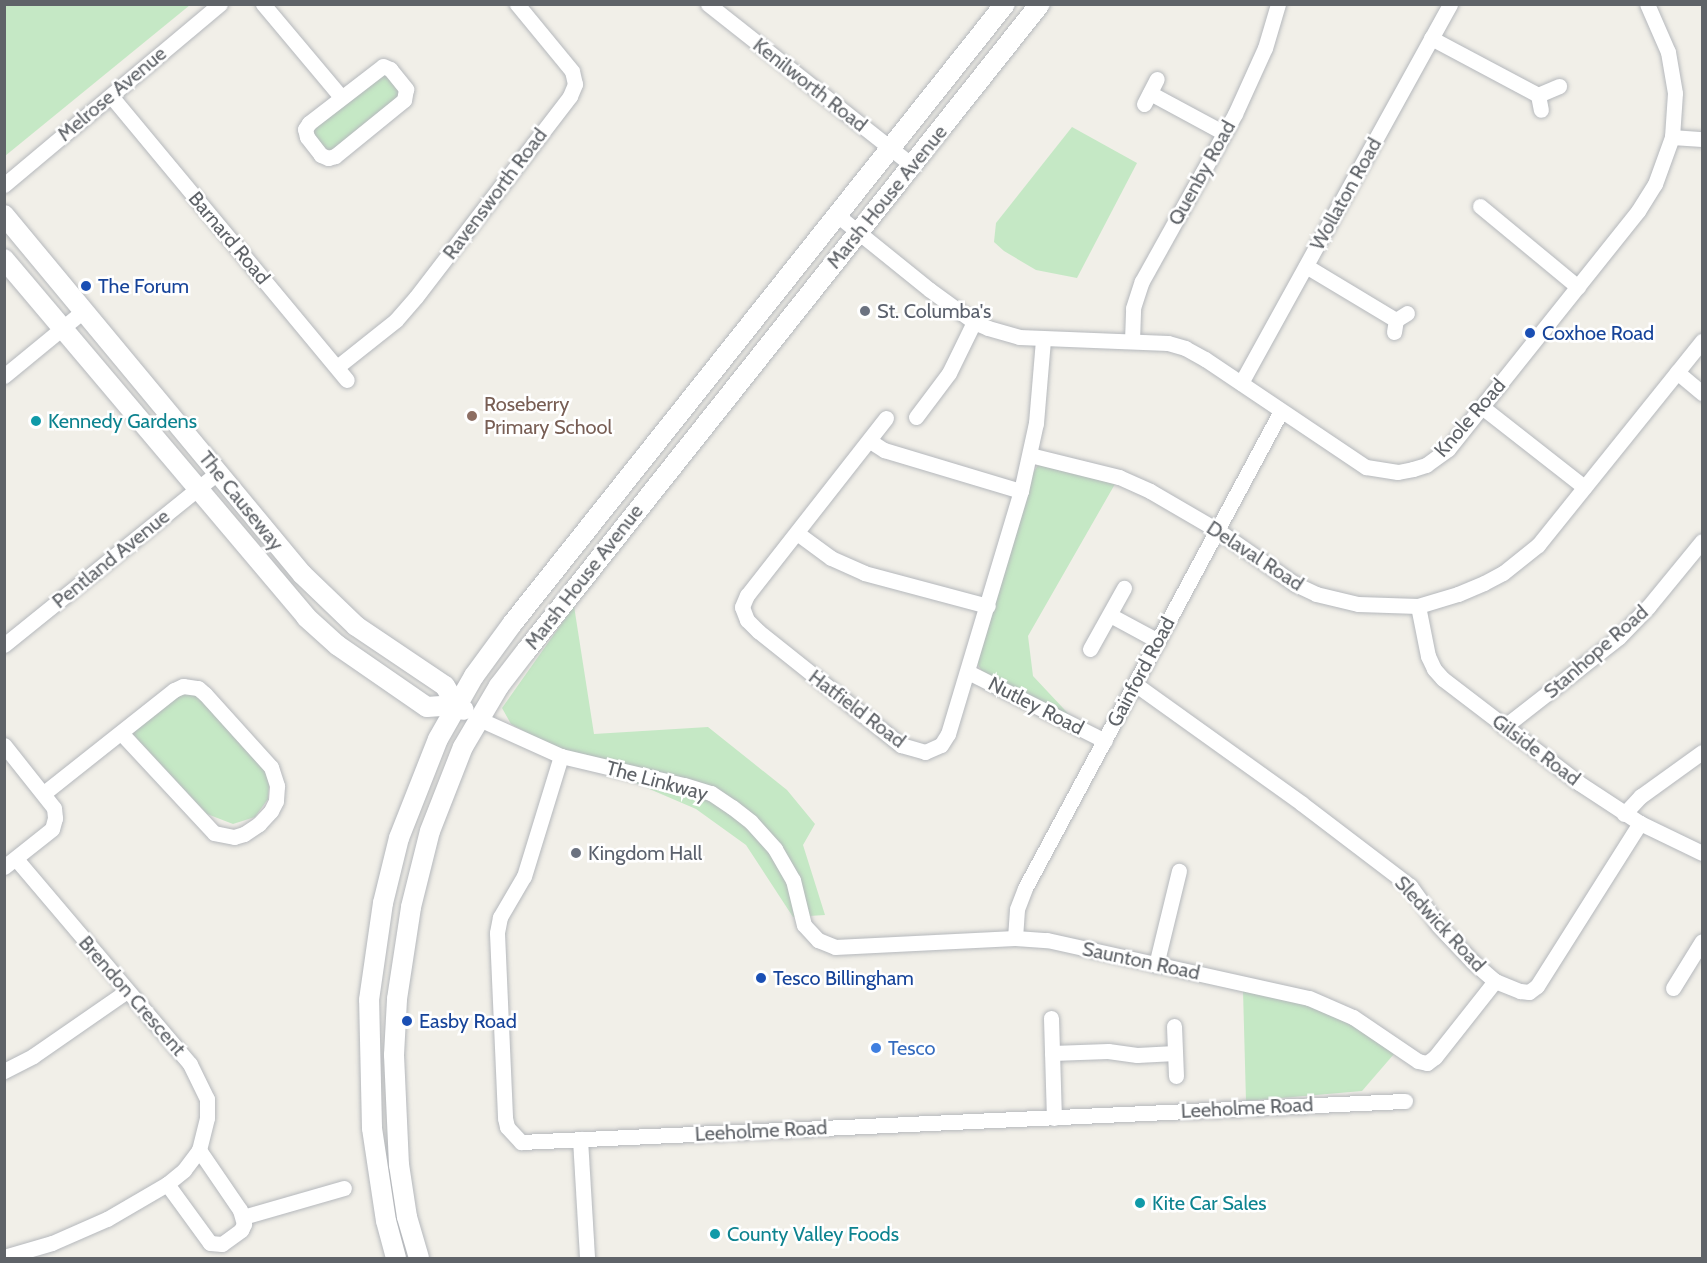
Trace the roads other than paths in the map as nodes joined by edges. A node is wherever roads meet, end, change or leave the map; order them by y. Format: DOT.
graph roads {
  1 [pos="220,4"];
  2 [pos="263,4"];
  3 [pos="517,4"];
  4 [pos="708,4"];
  5 [pos="1005,4"];
  6 [pos="1040,4"];
  7 [pos="1278,4"];
  8 [pos="1450,4"];
  9 [pos="1647,4"];
  10 [pos="1431,38"];
  11 [pos="1559,86"];
  12 [pos="1150,92"];
  13 [pos="111,96"];
  14 [pos="341,97"];
  15 [pos="1224,133"];
  16 [pos="1672,137"];
  17 [pos="1702,139"];
  18 [pos="891,148"];
  19 [pos="912,165"];
  20 [pos="4,184"];
  21 [pos="1480,206"];
  22 [pos="4,215"];
  23 [pos="837,215"];
  24 [pos="859,232"];
  25 [pos="4,259"];
  26 [pos="1306,266"];
  27 [pos="1578,287"];
  28 [pos="83,311"];
  29 [pos="974,322"];
  30 [pos="1399,322"];
  31 [pos="62,328"];
  32 [pos="1043,339"];
  33 [pos="1702,340"];
  34 [pos="1132,341"];
  35 [pos="337,367"];
  36 [pos="1677,372"];
  37 [pos="4,376"];
  38 [pos="347,380"];
  39 [pos="1241,383"];
  40 [pos="1702,393"];
  41 [pos="1482,407"];
  42 [pos="1281,411"];
  43 [pos="917,417"];
  44 [pos="886,418"];
  45 [pos="870,441"];
  46 [pos="1030,455"];
  47 [pos="217,473"];
  48 [pos="1584,487"];
  49 [pos="197,489"];
  50 [pos="1021,491"];
  51 [pos="1217,530"];
  52 [pos="797,533"];
  53 [pos="1702,541"];
  54 [pos="1124,588"];
  55 [pos="987,606"];
  56 [pos="1418,606"];
  57 [pos="1110,615"];
  58 [pos="1158,641"];
  59 [pos="4,645"];
  60 [pos="1090,649"];
  61 [pos="968,672"];
  62 [pos="1135,684"];
  63 [pos="456,705"];
  64 [pos="479,719"];
  65 [pos="1504,727"];
  66 [pos="121,733"];
  67 [pos="1105,741"];
  68 [pos="4,745"];
  69 [pos="1702,752"];
  70 [pos="561,756"];
  71 [pos="44,793"];
  72 [pos="1624,814"];
  73 [pos="1640,823"];
  74 [pos="1702,853"];
  75 [pos="10,863"];
  76 [pos="1180,868"];
  77 [pos="1015,938"];
  78 [pos="1702,941"];
  79 [pos="835,946"];
  80 [pos="1156,965"];
  81 [pos="1495,981"];
  82 [pos="1673,988"];
  83 [pos="127,992"];
  84 [pos="1051,1018"];
  85 [pos="1174,1026"];
  86 [pos="1052,1053"];
  87 [pos="1175,1053"];
  88 [pos="394,1055"];
  89 [pos="368,1056"];
  90 [pos="4,1071"];
  91 [pos="1176,1076"];
  92 [pos="1405,1101"];
  93 [pos="1054,1118"];
  94 [pos="580,1139"];
  95 [pos="199,1150"];
  96 [pos="167,1184"];
  97 [pos="346,1204"];
  98 [pos="243,1217"];
  99 [pos="4,1257"];
  100 [pos="396,1258"];
  101 [pos="419,1258"];
  102 [pos="587,1258"];
  1 -- 13 [label="street, Melrose Avenue"];
  2 -- 14 [label="street"];
  3 -- 35 [label="street, Ravensworth Road"];
  4 -- 18 [label="street, Kenilworth Road"];
  5 -- 18 [label="street, Marsh House Avenue"];
  6 -- 19 [label="street, Marsh House Avenue"];
  7 -- 15 [label="street, Quenby Road"];
  8 -- 10 [label="street, Wollaton Road"];
  9 -- 16 [label="street, Knole Road"];
  10 -- 11 [label="street"];
  10 -- 26 [label="street, Wollaton Road"];
  12 -- 15 [label="street"];
  13 -- 20 [label="street, Melrose Avenue"];
  13 -- 35 [label="street, Barnard Road"];
  14 -- 14 [label="street"];
  15 -- 34 [label="street, Quenby Road"];
  16 -- 17 [label="street"];
  16 -- 27 [label="street, Knole Road"];
  18 -- 19 [label="street, Kenilworth Road"];
  18 -- 23 [label="street, Marsh House Avenue"];
  19 -- 24 [label="street, Marsh House Avenue"];
  21 -- 27 [label="street"];
  22 -- 28 [label="street, The Causeway"];
  23 -- 24 [label="street, Knole Road"];
  23 -- 63 [label="street, Marsh House Avenue"];
  24 -- 29 [label="street, Knole Road"];
  24 -- 64 [label="street, Marsh House Avenue"];
  25 -- 31 [label="street, The Causeway"];
  26 -- 30 [label="street"];
  26 -- 39 [label="street, Wollaton Road"];
  27 -- 41 [label="street, Knole Road"];
  28 -- 31 [label="street"];
  28 -- 47 [label="street, The Causeway"];
  29 -- 32 [label="street, Knole Road"];
  29 -- 43 [label="street"];
  31 -- 37 [label="street"];
  31 -- 49 [label="street, The Causeway"];
  32 -- 34 [label="street, Knole Road"];
  32 -- 46 [label="street, Hatfield Road"];
  33 -- 36 [label="street, Delaval Road"];
  34 -- 39 [label="street, Knole Road"];
  35 -- 38 [label="street, Barnard Road"];
  36 -- 40 [label="street"];
  36 -- 48 [label="street, Delaval Road"];
  39 -- 42 [label="street, Knole Road"];
  41 -- 42 [label="street, Knole Road"];
  41 -- 48 [label="street"];
  42 -- 51 [label="street, Gainford Road"];
  44 -- 45 [label="street, Hatfield Road"];
  45 -- 50 [label="street"];
  45 -- 52 [label="street, Hatfield Road"];
  46 -- 50 [label="street, Hatfield Road"];
  46 -- 51 [label="street, Delaval Road"];
  47 -- 49 [label="street, Pentland Avenue"];
  47 -- 63 [label="street, The Causeway"];
  48 -- 56 [label="street, Delaval Road"];
  49 -- 59 [label="street, Pentland Avenue"];
  49 -- 63 [label="street, The Causeway"];
  50 -- 55 [label="street, Hatfield Road"];
  51 -- 56 [label="street, Delaval Road"];
  51 -- 58 [label="street, Gainford Road"];
  52 -- 55 [label="street"];
  52 -- 61 [label="street, Hatfield Road"];
  53 -- 65 [label="street, Stanhope Road"];
  54 -- 57 [label="street"];
  55 -- 61 [label="street, Hatfield Road"];
  56 -- 65 [label="street, Gilside Road"];
  57 -- 58 [label="street"];
  57 -- 60 [label="street"];
  58 -- 62 [label="street, Gainford Road"];
  61 -- 67 [label="street, Nutley Road"];
  62 -- 67 [label="street, Gainford Road"];
  62 -- 81 [label="street, Sledwick Road"];
  63 -- 64 [label="street, The Causeway"];
  63 -- 89 [label="street, Marsh House Avenue"];
  64 -- 70 [label="street, The Linkway"];
  64 -- 88 [label="street, Marsh House Avenue"];
  65 -- 72 [label="street, Gilside Road"];
  66 -- 66 [label="street"];
  66 -- 71 [label="street"];
  67 -- 77 [label="street, Gainford Road"];
  68 -- 71 [label="street"];
  69 -- 72 [label="street"];
  70 -- 79 [label="street, The Linkway"];
  70 -- 94 [label="street, Leeholme Road"];
  71 -- 75 [label="street"];
  72 -- 73 [label="street, Gilside Road"];
  73 -- 74 [label="street, Gilside Road"];
  73 -- 81 [label="street, Sledwick Road"];
  75 -- 83 [label="street, Brendon Crescent"];
  76 -- 80 [label="street"];
  77 -- 79 [label="street, Saunton Road"];
  77 -- 80 [label="street, Saunton Road"];
  78 -- 82 [label="street"];
  80 -- 81 [label="street, Saunton Road"];
  83 -- 90 [label="street"];
  83 -- 95 [label="street, Brendon Crescent"];
  84 -- 86 [label="street"];
  85 -- 87 [label="street"];
  86 -- 87 [label="street"];
  86 -- 93 [label="street"];
  87 -- 91 [label="street"];
  88 -- 89 [label="street"];
  88 -- 101 [label="street, Marsh House Avenue"];
  89 -- 100 [label="street, Marsh House Avenue"];
  92 -- 93 [label="street, Leeholme Road"];
  93 -- 94 [label="street, Leeholme Road"];
  94 -- 102 [label="street"];
  95 -- 96 [label="street, Brendon Crescent"];
  95 -- 98 [label="street"];
  96 -- 98 [label="street"];
  96 -- 99 [label="street, Brendon Crescent"];
  97 -- 98 [label="street"];
}
